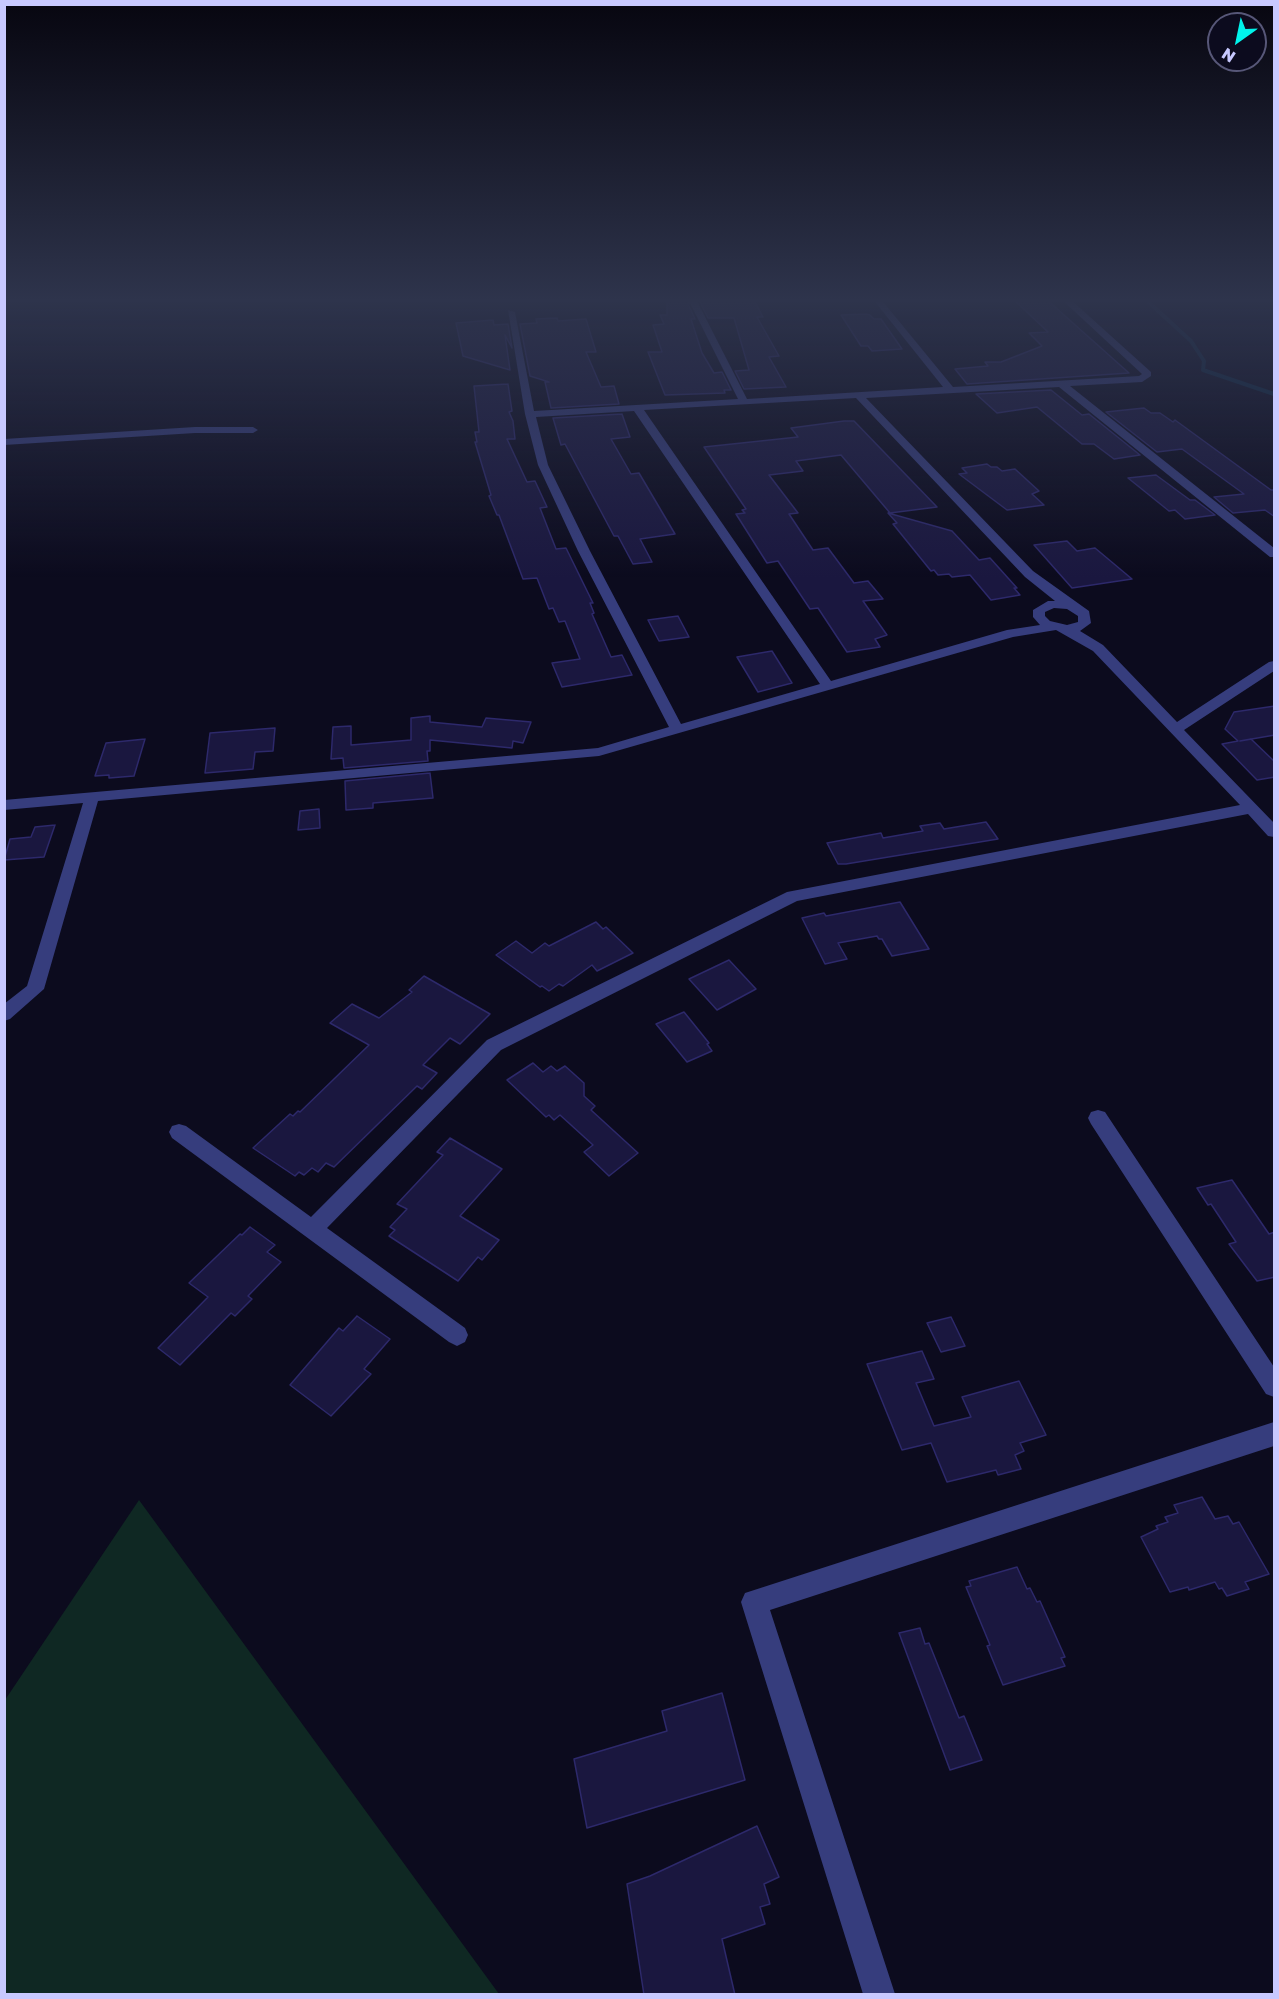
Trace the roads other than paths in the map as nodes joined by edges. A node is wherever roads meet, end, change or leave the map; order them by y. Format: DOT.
graph roads {
  1 [pos="526,391"];
  2 [pos="739,391"];
  3 [pos="926,391"];
  4 [pos="1071,391"];
  5 [pos="858,395"];
  6 [pos="744,402"];
  7 [pos="638,408"];
  8 [pos="530,414"];
  9 [pos="253,430"];
  10 [pos="4,442"];
  11 [pos="1275,554"];
  12 [pos="1029,574"];
  13 [pos="1037,605"];
  14 [pos="1070,606"];
  15 [pos="1085,623"];
  16 [pos="1061,628"];
  17 [pos="1012,633"];
  18 [pos="1098,648"];
  19 [pos="1275,665"];
  20 [pos="828,686"];
  21 [pos="1176,729"];
  22 [pos="677,730"];
  23 [pos="92,797"];
  24 [pos="4,805"];
  25 [pos="1251,808"];
  26 [pos="1275,832"];
  27 [pos="4,1014"];
  28 [pos="1098,1118"];
  29 [pos="179,1132"];
  30 [pos="312,1230"];
  31 [pos="457,1335"];
  32 [pos="1275,1386"];
  33 [pos="1275,1434"];
  34 [pos="879,1995"];
  1 -- 8 [label="street"];
  2 -- 6 [label="street"];
  3 -- 5 [label="street"];
  4 -- 11 [label="street"];
  5 -- 6 [label="street"];
  5 -- 12 [label="street"];
  6 -- 7 [label="street"];
  7 -- 8 [label="street"];
  7 -- 20 [label="street"];
  8 -- 22 [label="street"];
  9 -- 10 [label="street"];
  12 -- 13 [label="street"];
  12 -- 14 [label="street"];
  13 -- 14 [label="street"];
  13 -- 16 [label="street"];
  13 -- 17 [label="street"];
  14 -- 15 [label="street"];
  15 -- 16 [label="street"];
  15 -- 18 [label="street"];
  16 -- 17 [label="street"];
  16 -- 18 [label="street"];
  17 -- 20 [label="street"];
  18 -- 21 [label="street"];
  19 -- 21 [label="street"];
  20 -- 22 [label="street"];
  21 -- 25 [label="street"];
  22 -- 23 [label="street"];
  23 -- 24 [label="street"];
  23 -- 27 [label="street"];
  25 -- 26 [label="street"];
  25 -- 30 [label="street"];
  28 -- 32 [label="street"];
  29 -- 30 [label="street"];
  30 -- 31 [label="street"];
  33 -- 34 [label="street"];
}
